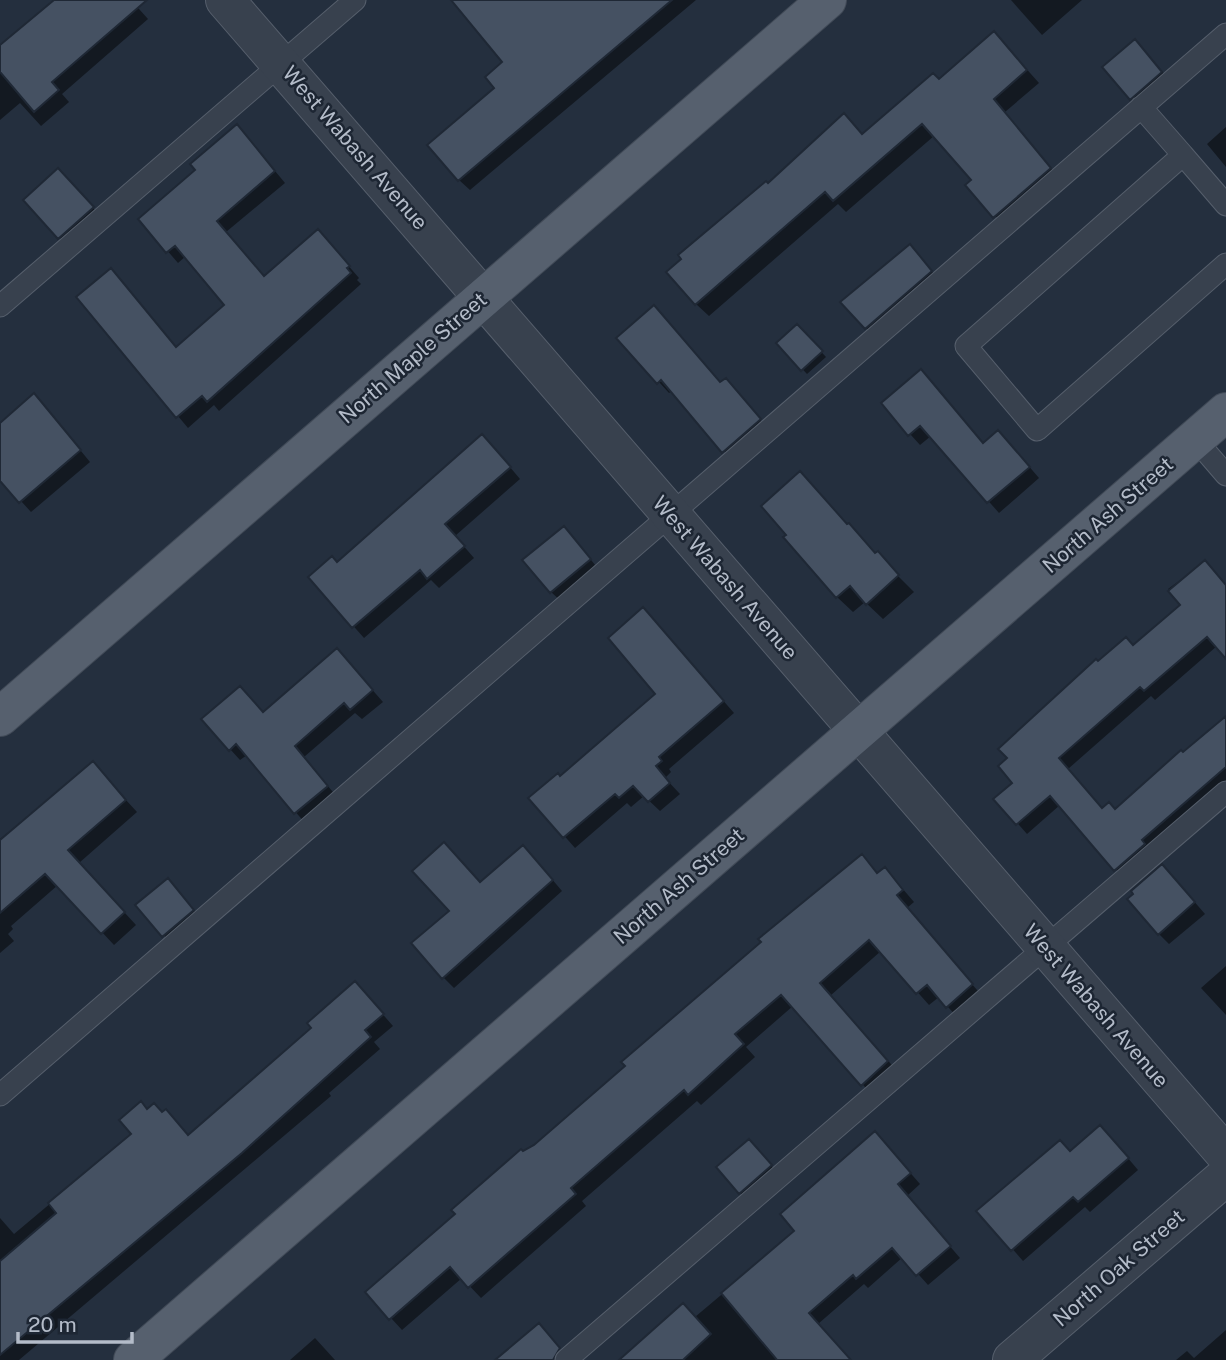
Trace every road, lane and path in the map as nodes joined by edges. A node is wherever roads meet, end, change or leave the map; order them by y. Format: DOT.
graph roads {
  1 [pos="225,0"];
  2 [pos="355,0"];
  3 [pos="827,0"];
  4 [pos="1226,34"];
  5 [pos="281,64"];
  6 [pos="1141,107"];
  7 [pos="1183,155"];
  8 [pos="1226,205"];
  9 [pos="1226,264"];
  10 [pos="485,296"];
  11 [pos="0,306"];
  12 [pos="1226,412"];
  13 [pos="1195,439"];
  14 [pos="1226,475"];
  15 [pos="671,514"];
  16 [pos="0,717"];
  17 [pos="858,732"];
  18 [pos="1226,792"];
  19 [pos="1045,947"];
  20 [pos="0,1095"];
  21 [pos="1226,1155"];
  22 [pos="1226,1176"];
  23 [pos="133,1360"];
  24 [pos="566,1360"];
  25 [pos="1012,1360"];
  1 -- 5 [label="street, West Wabash Avenue"];
  2 -- 5 [label="lane"];
  3 -- 10 [label="main road, North Maple Street"];
  4 -- 6 [label="lane"];
  5 -- 10 [label="street, West Wabash Avenue"];
  5 -- 11 [label="lane"];
  6 -- 7 [label="lane"];
  6 -- 15 [label="lane"];
  7 -- 8 [label="lane"];
  7 -- 9 [label="lane"];
  10 -- 15 [label="street, West Wabash Avenue"];
  10 -- 16 [label="main road, North Maple Street"];
  12 -- 13 [label="main road, North Ash Street"];
  13 -- 14 [label="lane"];
  13 -- 17 [label="main road, North Ash Street"];
  15 -- 17 [label="street, West Wabash Avenue"];
  15 -- 20 [label="lane"];
  17 -- 19 [label="street, West Wabash Avenue"];
  17 -- 23 [label="main road, North Ash Street"];
  18 -- 19 [label="lane"];
  19 -- 21 [label="street, West Wabash Avenue"];
  19 -- 24 [label="lane"];
  22 -- 25 [label="street, North Oak Street"];
}
